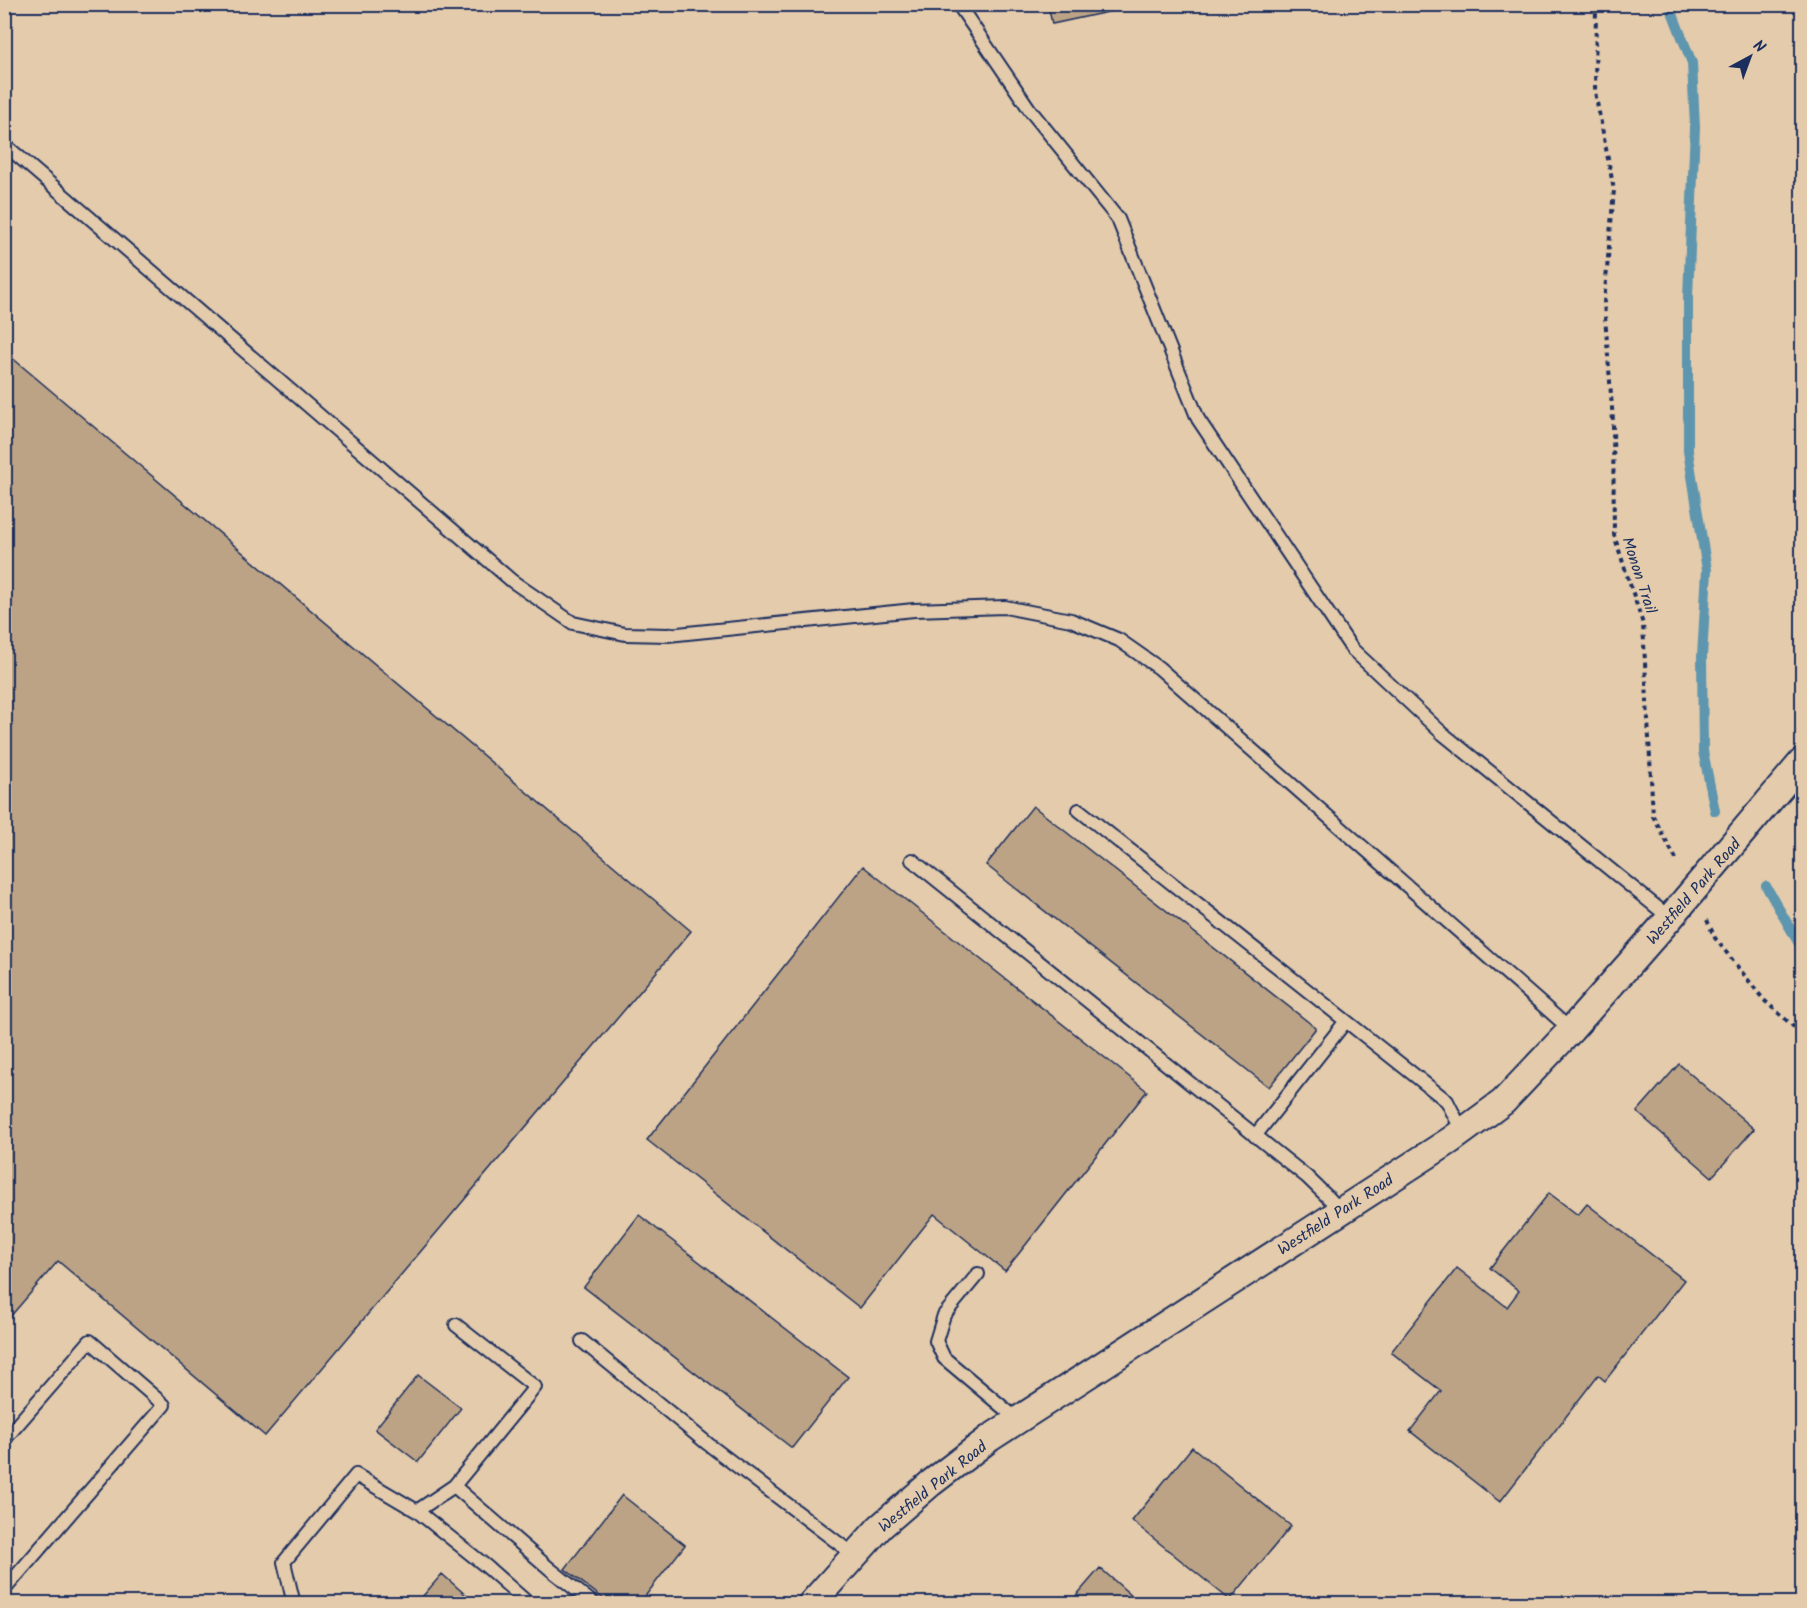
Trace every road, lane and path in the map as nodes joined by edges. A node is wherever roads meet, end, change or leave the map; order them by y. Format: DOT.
graph roads {
  1 [pos="958,4"];
  2 [pos="1596,4"];
  3 [pos="4,144"];
  4 [pos="1803,762"];
  5 [pos="1079,810"];
  6 [pos="912,860"];
  7 [pos="1700,883"];
  8 [pos="1670,918"];
  9 [pos="1346,1021"];
  10 [pos="1571,1030"];
  11 [pos="1803,1034"];
  12 [pos="1462,1131"];
  13 [pos="1255,1136"];
  14 [pos="1341,1210"];
  15 [pos="978,1274"];
  16 [pos="456,1325"];
  17 [pos="582,1341"];
  18 [pos="1018,1420"];
  19 [pos="4,1440"];
  20 [pos="454,1486"];
  21 [pos="417,1511"];
  22 [pos="854,1555"];
  23 [pos="4,1590"];
  24 [pos="294,1604"];
  25 [pos="529,1604"];
  26 [pos="594,1604"];
  27 [pos="811,1604"];
  1 -- 8 [label="lane"];
  2 -- 7 [label="path, Monon Trail"];
  3 -- 10 [label="lane"];
  4 -- 7 [label="street, Westfield Park Road"];
  5 -- 9 [label="lane"];
  6 -- 13 [label="lane"];
  7 -- 8 [label="street, Westfield Park Road"];
  7 -- 11 [label="path, Monon Trail"];
  8 -- 10 [label="street, Westfield Park Road"];
  9 -- 12 [label="lane"];
  9 -- 13 [label="lane"];
  10 -- 12 [label="street, Westfield Park Road"];
  12 -- 14 [label="street, Westfield Park Road"];
  13 -- 14 [label="lane"];
  14 -- 18 [label="street, Westfield Park Road"];
  15 -- 18 [label="lane"];
  16 -- 20 [label="lane"];
  17 -- 22 [label="lane"];
  18 -- 22 [label="street, Westfield Park Road"];
  19 -- 23 [label="lane"];
  20 -- 21 [label="lane"];
  20 -- 26 [label="lane"];
  21 -- 24 [label="lane"];
  21 -- 25 [label="lane"];
  22 -- 27 [label="street, Westfield Park Road"];
}
